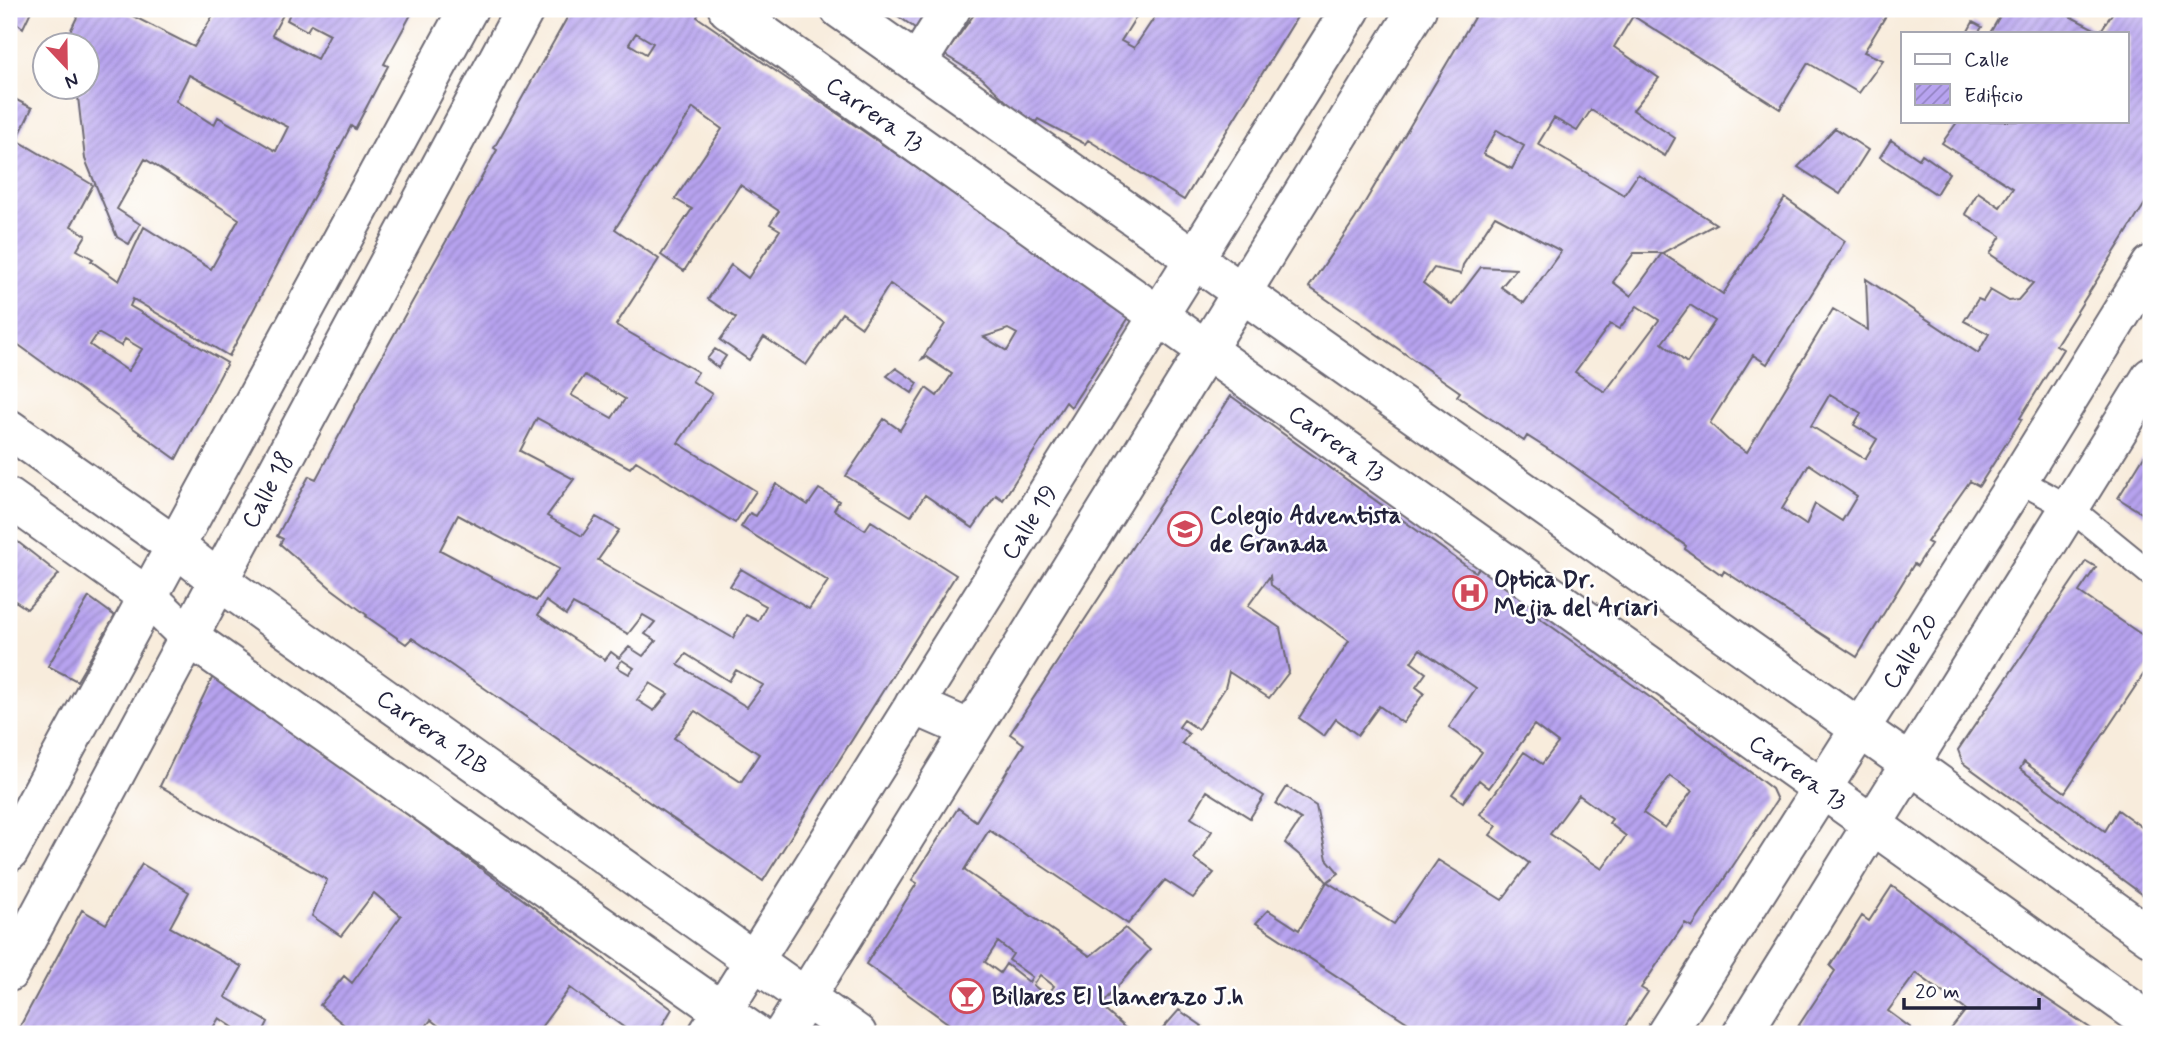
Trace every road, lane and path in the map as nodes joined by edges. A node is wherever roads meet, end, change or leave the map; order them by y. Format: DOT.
graph roads {
  1 [pos="468,9"];
  2 [pos="525,9"];
  3 [pos="728,9"];
  4 [pos="840,9"];
  5 [pos="951,9"];
  6 [pos="1417,9"];
  7 [pos="1342,12"];
  8 [pos="1393,47"];
  9 [pos="917,63"];
  10 [pos="1194,260"];
  11 [pos="2151,265"];
  12 [pos="1241,293"];
  13 [pos="1159,315"];
  14 [pos="1206,349"];
  15 [pos="2151,377"];
  16 [pos="9,429"];
  17 [pos="2018,480"];
  18 [pos="9,498"];
  19 [pos="2070,508"];
  20 [pos="175,546"];
  21 [pos="2151,574"];
  22 [pos="218,580"];
  23 [pos="148,597"];
  24 [pos="189,637"];
  25 [pos="914,705"];
  26 [pos="971,730"];
  27 [pos="1860,730"];
  28 [pos="1910,764"];
  29 [pos="1822,790"];
  30 [pos="1873,824"];
  31 [pos="9,852"];
  32 [pos="2151,937"];
  33 [pos="754,960"];
  34 [pos="9,972"];
  35 [pos="805,999"];
  36 [pos="715,1023"];
  37 [pos="2151,1023"];
  38 [pos="755,1034"];
  39 [pos="783,1034"];
  40 [pos="857,1034"];
  41 [pos="1667,1034"];
  42 [pos="1742,1034"];
  1 -- 20 [label="street"];
  2 -- 22 [label="street, Calle 18"];
  3 -- 13 [label="street, Carrera 13"];
  4 -- 9 [label="street"];
  5 -- 9 [label="street"];
  6 -- 8 [label="street"];
  7 -- 8 [label="street"];
  7 -- 10 [label="street, Calle 19"];
  8 -- 12 [label="street"];
  9 -- 10 [label="street"];
  10 -- 12 [label="street"];
  10 -- 13 [label="street, Calle 19"];
  11 -- 17 [label="street, Calle 20"];
  12 -- 14 [label="street"];
  12 -- 27 [label="street"];
  13 -- 14 [label="street, Carrera 13"];
  13 -- 25 [label="street, Calle 19"];
  14 -- 26 [label="street"];
  14 -- 29 [label="street, Carrera 13"];
  15 -- 19 [label="street"];
  16 -- 20 [label="street, Carrera 12B"];
  17 -- 19 [label="lane"];
  17 -- 27 [label="street, Calle 20"];
  18 -- 23 [label="street"];
  19 -- 21 [label="lane"];
  19 -- 28 [label="street"];
  20 -- 22 [label="street, Carrera 12B"];
  20 -- 23 [label="street"];
  22 -- 24 [label="street, Calle 18"];
  22 -- 33 [label="street, Carrera 12B"];
  23 -- 24 [label="street"];
  23 -- 31 [label="street"];
  24 -- 34 [label="street, Calle 18"];
  24 -- 36 [label="street"];
  25 -- 26 [label="street"];
  25 -- 33 [label="street, Calle 19"];
  26 -- 35 [label="street"];
  27 -- 28 [label="street"];
  27 -- 29 [label="street, Calle 20"];
  28 -- 30 [label="street"];
  28 -- 32 [label="street"];
  29 -- 30 [label="street, Carrera 13"];
  29 -- 41 [label="street, Calle 20"];
  30 -- 37 [label="street, Carrera 13"];
  30 -- 42 [label="street"];
  33 -- 35 [label="street, Carrera 12B"];
  33 -- 36 [label="street, Calle 19"];
  35 -- 39 [label="street"];
  35 -- 40 [label="street, Carrera 12B"];
  36 -- 38 [label="street"];
}
